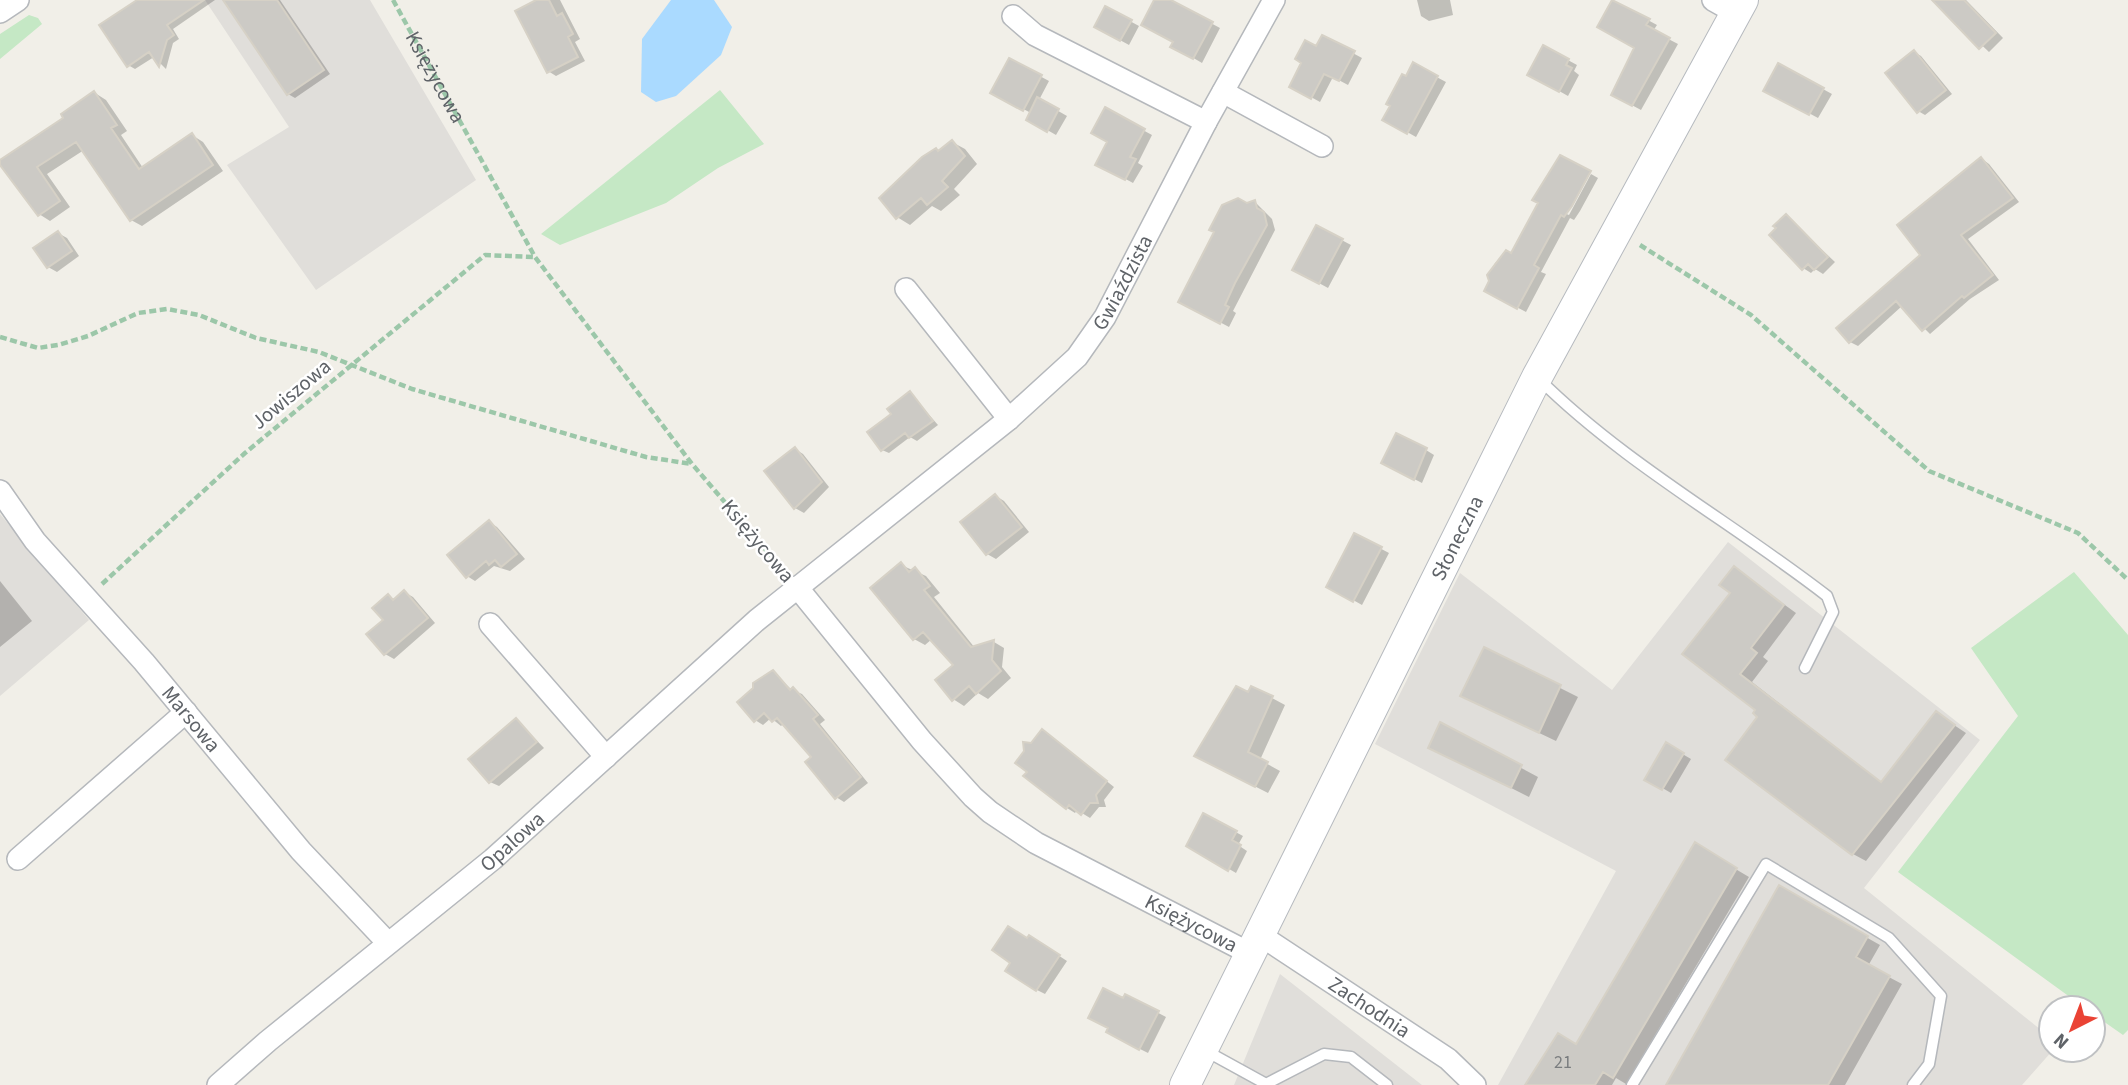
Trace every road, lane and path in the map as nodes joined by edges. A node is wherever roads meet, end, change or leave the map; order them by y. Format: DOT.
graph roads {
  1 [pos="18,0"];
  2 [pos="393,0"];
  3 [pos="1275,0"];
  4 [pos="1731,4"];
  5 [pos="0,12"];
  6 [pos="1013,16"];
  7 [pos="1223,92"];
  8 [pos="1206,122"];
  9 [pos="1322,146"];
  10 [pos="1617,230"];
  11 [pos="535,257"];
  12 [pos="906,289"];
  13 [pos="0,337"];
  14 [pos="350,365"];
  15 [pos="1537,377"];
  16 [pos="1009,419"];
  17 [pos="692,464"];
  18 [pos="0,491"];
  19 [pos="2128,580"];
  20 [pos="797,587"];
  21 [pos="87,599"];
  22 [pos="490,624"];
  23 [pos="1805,668"];
  24 [pos="186,712"];
  25 [pos="606,757"];
  26 [pos="18,859"];
  27 [pos="388,943"];
  28 [pos="1255,944"];
  29 [pos="1203,1049"];
  30 [pos="218,1085"];
  31 [pos="1185,1085"];
  32 [pos="1387,1085"];
  33 [pos="1475,1085"];
  34 [pos="1632,1085"];
  35 [pos="1913,1085"];
  1 -- 5 [label="street"];
  2 -- 11 [label="path, Księżycowa"];
  3 -- 7 [label="street, Gwiaździsta"];
  4 -- 10 [label="street, Słoneczna"];
  6 -- 8 [label="street"];
  7 -- 8 [label="street, Gwiaździsta"];
  7 -- 9 [label="street"];
  8 -- 16 [label="street, Gwiaździsta"];
  10 -- 15 [label="street, Słoneczna"];
  10 -- 19 [label="path"];
  11 -- 14 [label="path, Jowiszowa"];
  11 -- 17 [label="path, Księżycowa"];
  12 -- 16 [label="street"];
  13 -- 14 [label="path"];
  14 -- 17 [label="path"];
  14 -- 21 [label="path, Jowiszowa"];
  15 -- 23 [label="lane"];
  15 -- 28 [label="street, Słoneczna"];
  16 -- 20 [label="street, Gwiaździsta"];
  17 -- 20 [label="path, Księżycowa"];
  18 -- 21 [label="street, Marsowa"];
  20 -- 25 [label="street, Opalowa"];
  20 -- 28 [label="street, Księżycowa"];
  21 -- 24 [label="street, Marsowa"];
  22 -- 25 [label="street"];
  24 -- 26 [label="street"];
  24 -- 27 [label="street, Marsowa"];
  25 -- 27 [label="street, Opalowa"];
  27 -- 30 [label="street, Opalowa"];
  28 -- 29 [label="street, Słoneczna"];
  28 -- 33 [label="street, Zachodnia"];
  29 -- 31 [label="street, Słoneczna"];
  29 -- 32 [label="lane"];
  34 -- 35 [label="lane"];
}
